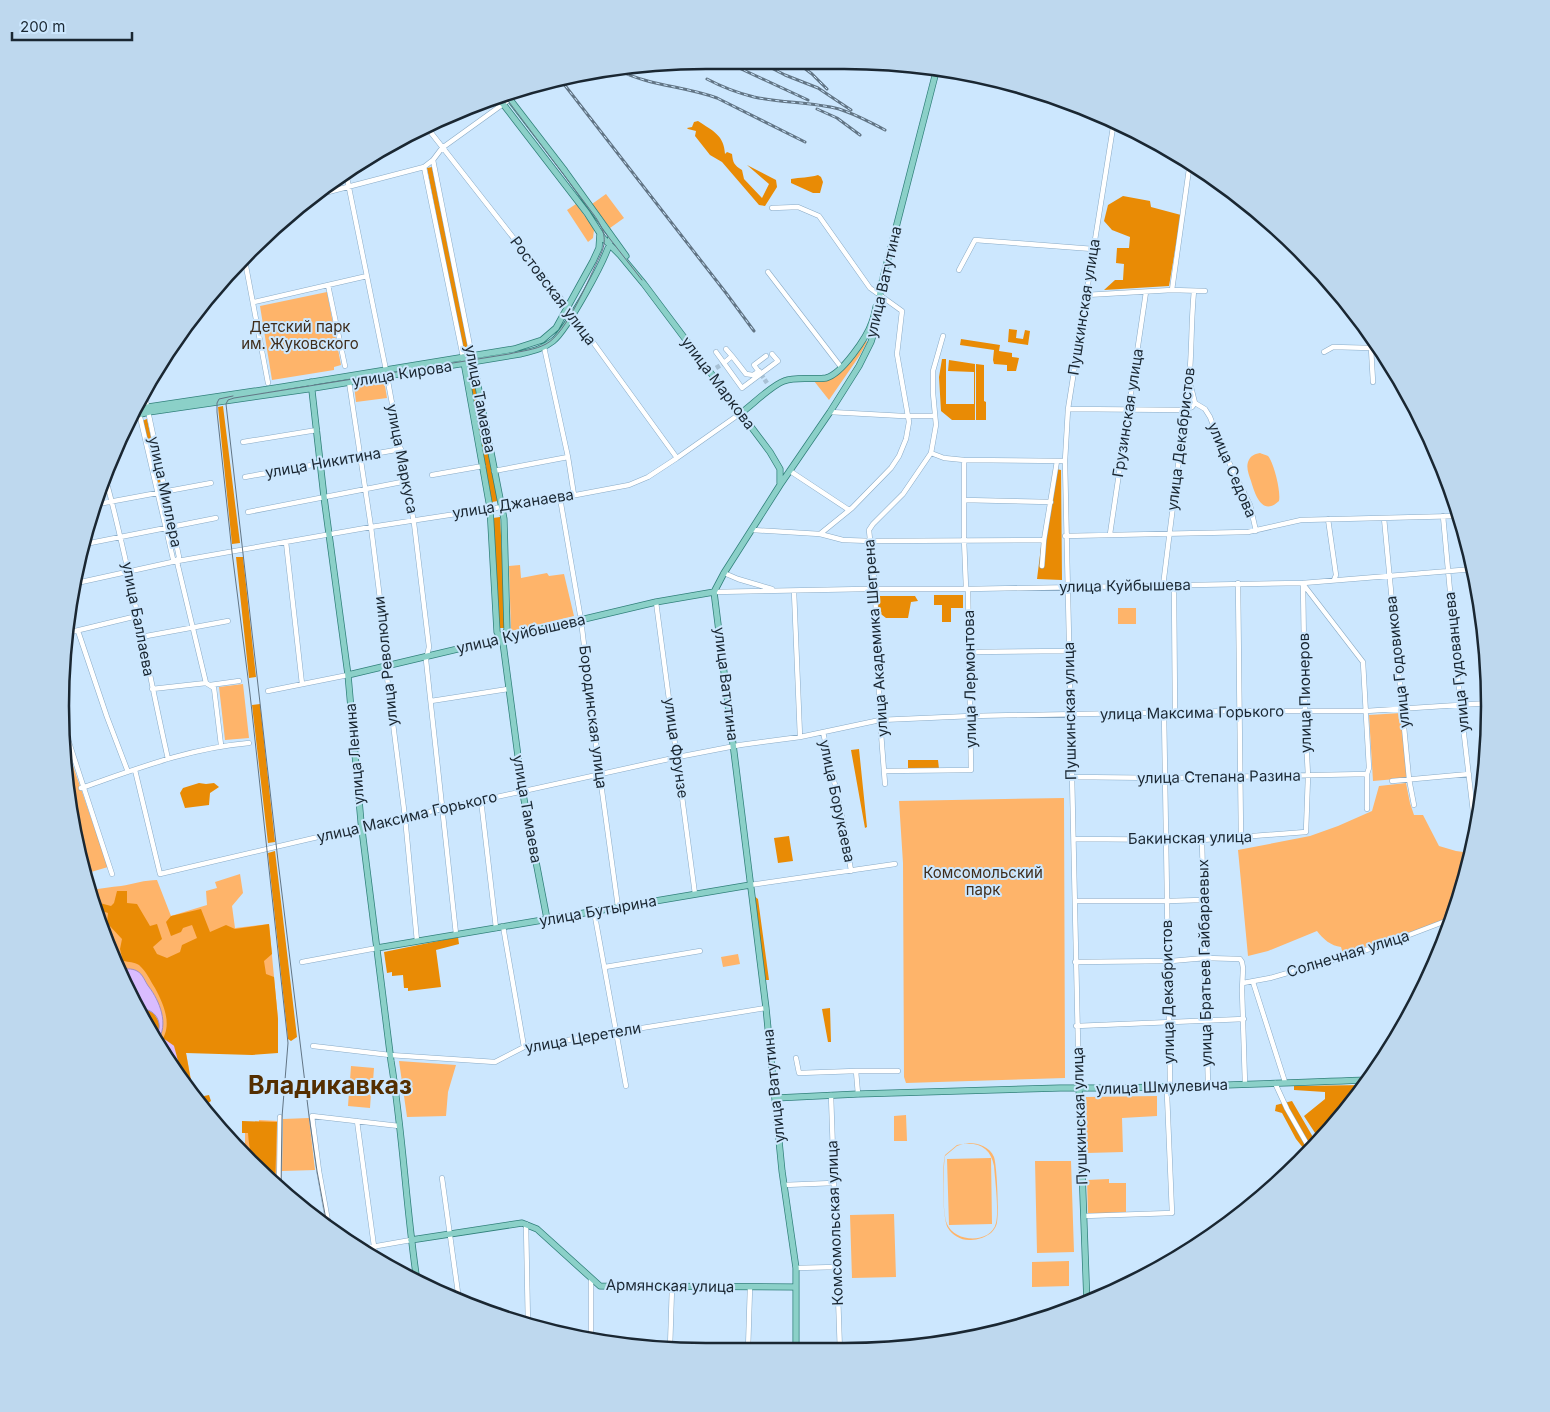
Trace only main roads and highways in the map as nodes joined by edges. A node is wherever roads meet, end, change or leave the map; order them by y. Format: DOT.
graph roads {
  1 [pos="935,75"];
  2 [pos="510,100"];
  3 [pos="502,102"];
  4 [pos="600,234"];
  5 [pos="611,236"];
  6 [pos="610,245"];
  7 [pos="620,255"];
  8 [pos="604,257"];
  9 [pos="644,284"];
  10 [pos="879,295"];
  11 [pos="864,337"];
  12 [pos="871,342"];
  13 [pos="472,359"];
  14 [pos="464,360"];
  15 [pos="386,373"];
  16 [pos="311,385"];
  17 [pos="142,410"];
  18 [pos="741,413"];
  19 [pos="776,461"];
  20 [pos="792,468"];
  21 [pos="780,485"];
  22 [pos="714,592"];
  23 [pos="502,639"];
  24 [pos="348,675"];
  25 [pos="750,885"];
  26 [pos="547,919"];
  27 [pos="377,948"];
  28 [pos="1360,1080"];
  29 [pos="1079,1089"];
  30 [pos="776,1098"];
  31 [pos="411,1240"];
  32 [pos="416,1274"];
  33 [pos="796,1288"];
  34 [pos="1087,1295"];
  35 [pos="796,1343"];
  1 -- 10 [label="main road, улица Ватутина"];
  2 -- 5 [label="main road, улица Маркова"];
  3 -- 4 [label="main road, улица Маркова"];
  4 -- 6 [label="main road, улица Маркова"];
  4 -- 13 [label="main road, улица Кирова"];
  5 -- 6 [label="main road, улица Кирова"];
  5 -- 9 [label="main road, улица Маркова"];
  6 -- 7 [label="main road, улица Маркова"];
  6 -- 8 [label="main road, улица Кирова"];
  7 -- 8 [label="main road"];
  7 -- 9 [label="main road, улица Маркова"];
  8 -- 13 [label="main road, улица Кирова"];
  9 -- 18 [label="main road, улица Маркова"];
  10 -- 11 [label="main road, улица Джанаева"];
  10 -- 12 [label="main road, улица Ватутина"];
  11 -- 12 [label="main road"];
  11 -- 18 [label="main road, улица Джанаева"];
  12 -- 20 [label="main road, улица Ватутина"];
  13 -- 14 [label="main road, улица Кирова"];
  13 -- 23 [label="main road, улица Тамаева"];
  14 -- 15 [label="main road, улица Кирова"];
  14 -- 23 [label="main road, улица Тамаева"];
  15 -- 16 [label="main road, улица Кирова"];
  15 -- 16 [label="main road, улица Кирова"];
  16 -- 17 [label="main road, улица Кирова"];
  16 -- 24 [label="main road, улица Ленина"];
  18 -- 19 [label="main road, улица Маркова"];
  19 -- 20 [label="main road"];
  19 -- 21 [label="main road, улица Маркова"];
  20 -- 21 [label="main road, улица Ватутина"];
  21 -- 22 [label="main road, улица Ватутина"];
  22 -- 23 [label="main road, улица Куйбышева"];
  22 -- 25 [label="main road, улица Ватутина"];
  23 -- 24 [label="main road, улица Куйбышева"];
  23 -- 26 [label="main road, улица Тамаева"];
  24 -- 27 [label="main road, улица Ленина"];
  25 -- 26 [label="main road, улица Бутырина"];
  25 -- 30 [label="main road, улица Ватутина"];
  26 -- 27 [label="main road, улица Бутырина"];
  27 -- 31 [label="main road, улица Ленина"];
  28 -- 29 [label="main road, улица Шмулевича"];
  29 -- 30 [label="main road, улица Шмулевича"];
  29 -- 34 [label="main road, Пушкинская улица"];
  30 -- 33 [label="main road, улица Ватутина"];
  31 -- 32 [label="main road, улица Ленина"];
  31 -- 33 [label="main road, Армянская улица"];
  33 -- 35 [label="main road, улица Ватутина"];
}
